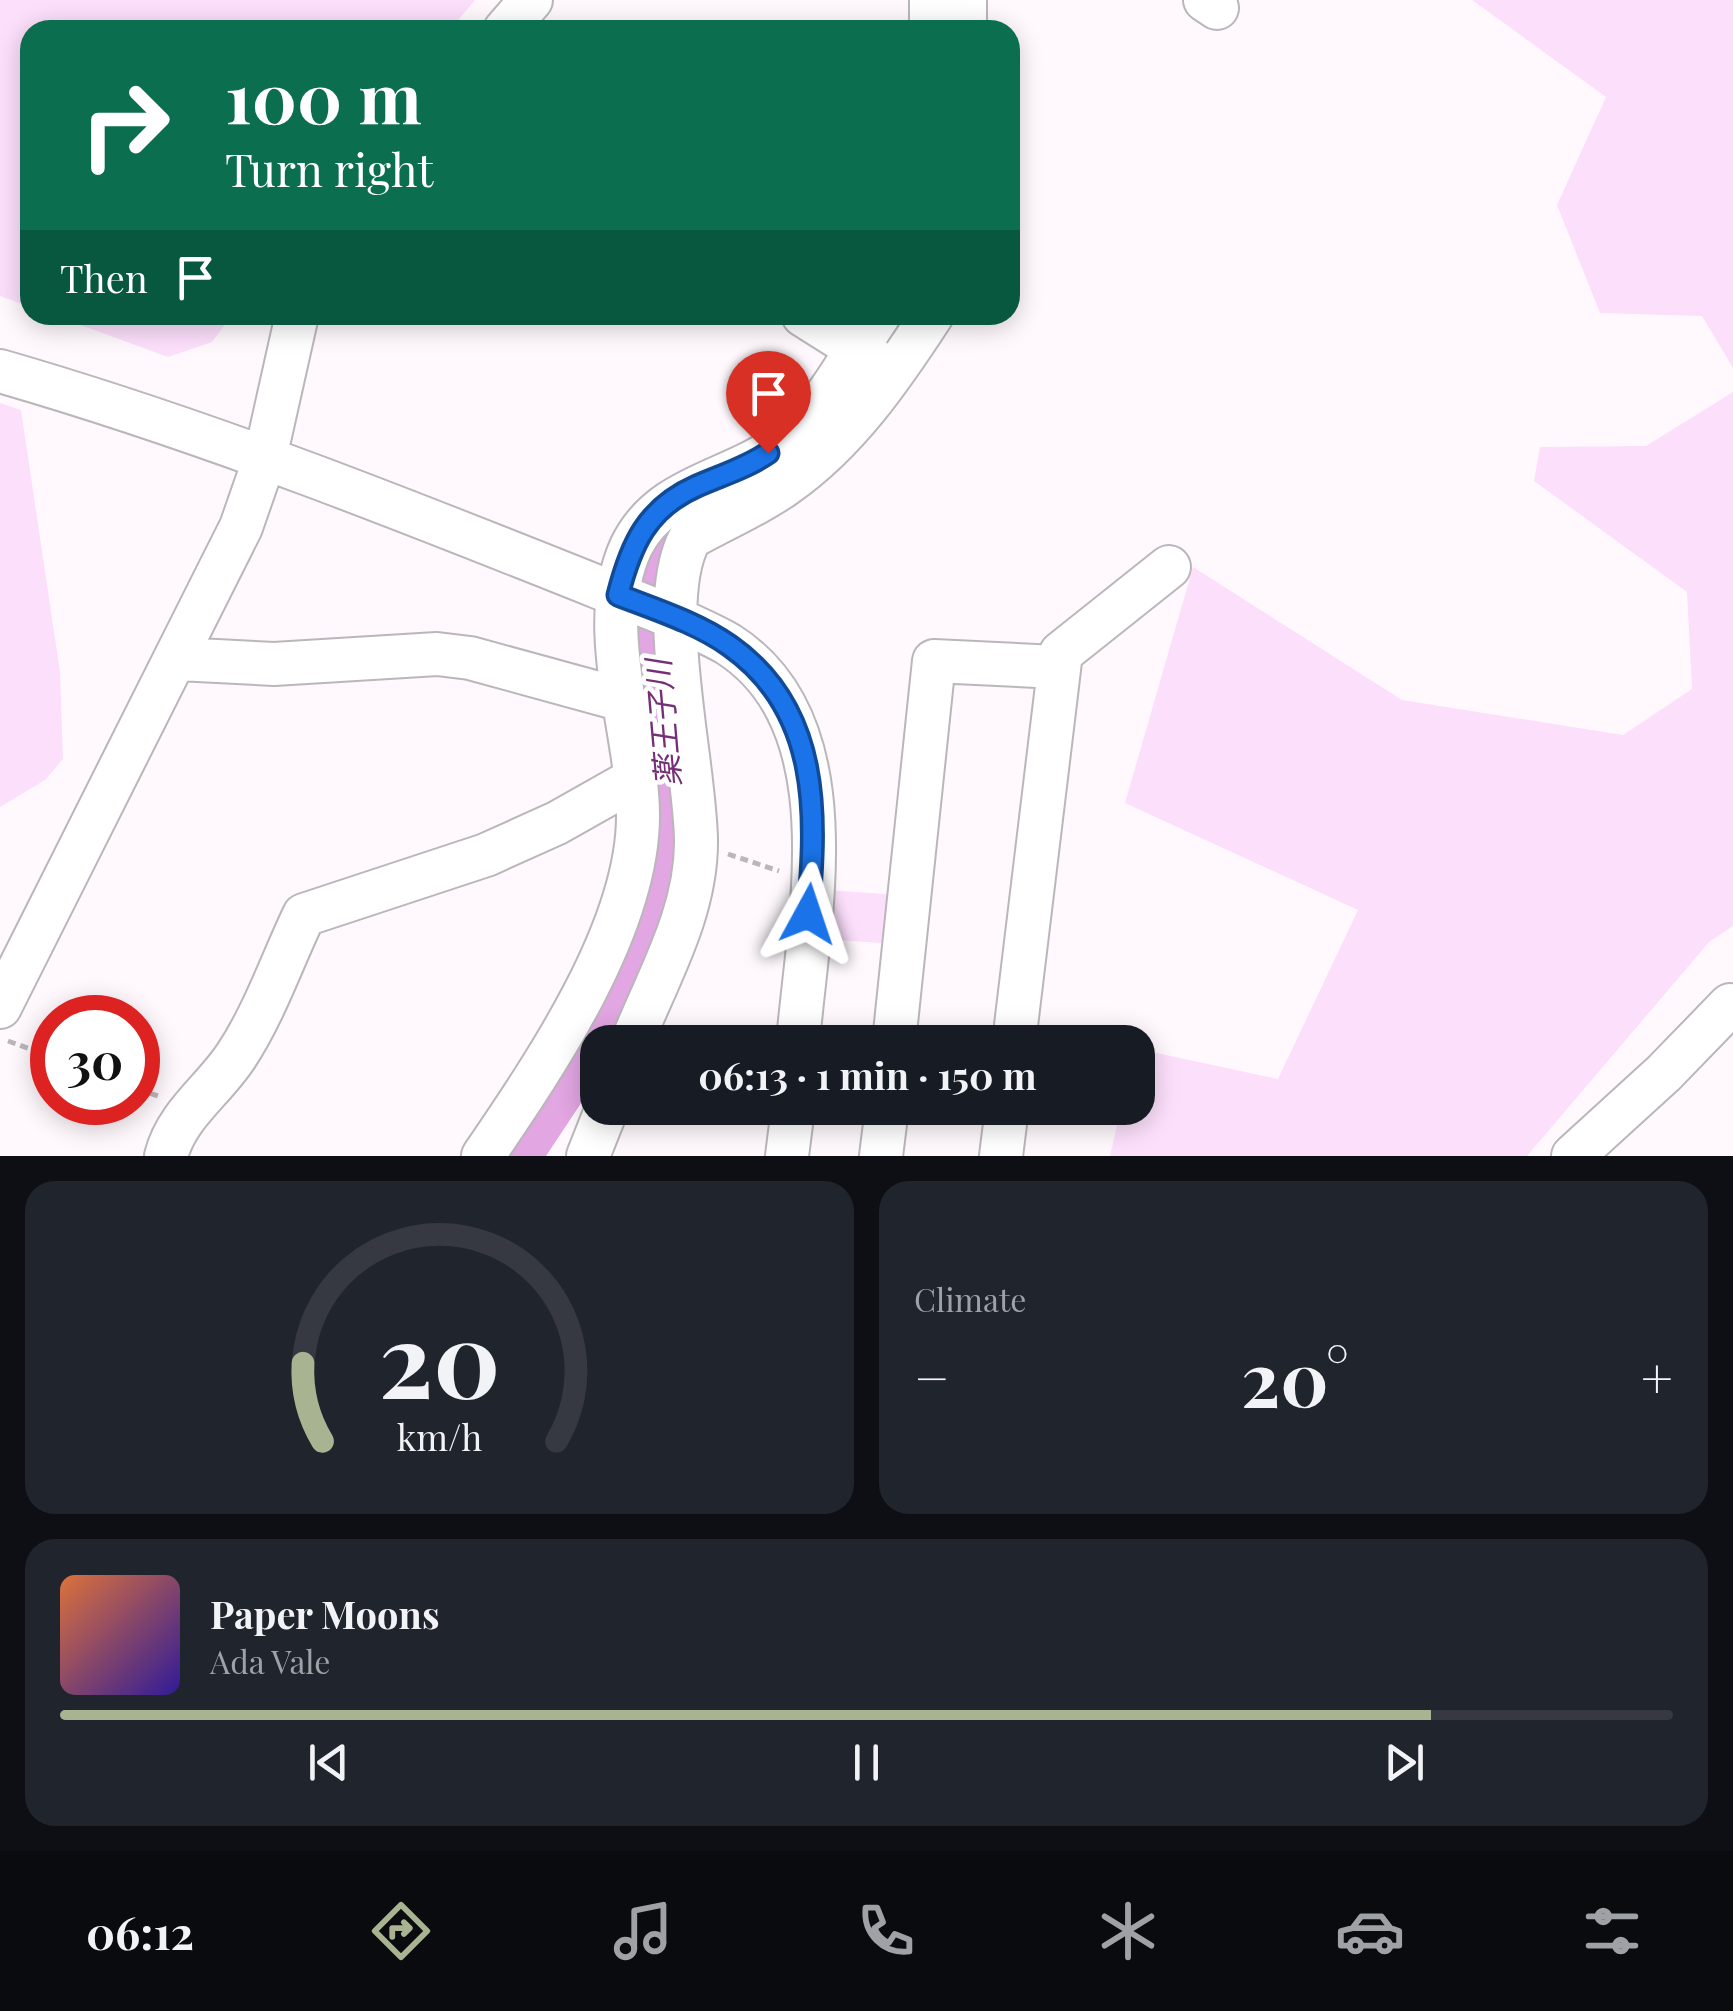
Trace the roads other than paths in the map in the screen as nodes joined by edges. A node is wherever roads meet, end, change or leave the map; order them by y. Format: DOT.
graph roads {
  1 [pos="531,0"];
  2 [pos="514,20"];
  3 [pos="295,325"];
  4 [pos="842,325"];
  5 [pos="925,325"];
  6 [pos="868,332"];
  7 [pos="0,371"];
  8 [pos="894,372"];
  9 [pos="265,458"];
  10 [pos="1170,567"];
  11 [pos="618,595"];
  12 [pos="674,617"];
  13 [pos="178,659"];
  14 [pos="1057,668"];
  15 [pos="622,700"];
  16 [pos="635,779"];
  17 [pos="1730,1005"];
  18 [pos="0,1007"];
  19 [pos="639,1025"];
  20 [pos="799,1025"];
  21 [pos="896,1025"];
  22 [pos="1016,1025"];
  23 [pos="600,1125"];
  24 [pos="791,1125"];
  25 [pos="884,1125"];
  26 [pos="1005,1125"];
  27 [pos="166,1156"];
  28 [pos="482,1156"];
  29 [pos="588,1156"];
  30 [pos="787,1156"];
  31 [pos="881,1156"];
  32 [pos="1001,1156"];
  33 [pos="1573,1156"];
  1 -- 2 [label="street"];
  3 -- 9 [label="street"];
  4 -- 6 [label="street"];
  5 -- 8 [label="street"];
  6 -- 8 [label="street"];
  6 -- 11 [label="street"];
  7 -- 9 [label="street"];
  8 -- 12 [label="street"];
  9 -- 11 [label="street"];
  9 -- 13 [label="street"];
  10 -- 14 [label="street"];
  11 -- 12 [label="street"];
  11 -- 15 [label="street"];
  12 -- 19 [label="street"];
  12 -- 20 [label="street"];
  13 -- 15 [label="street"];
  13 -- 18 [label="street"];
  14 -- 21 [label="street"];
  14 -- 22 [label="street"];
  15 -- 16 [label="street"];
  16 -- 27 [label="street"];
  16 -- 28 [label="street"];
  17 -- 33 [label="street"];
  23 -- 29 [label="street"];
  24 -- 30 [label="street"];
  25 -- 31 [label="street"];
  26 -- 32 [label="street"];
}
